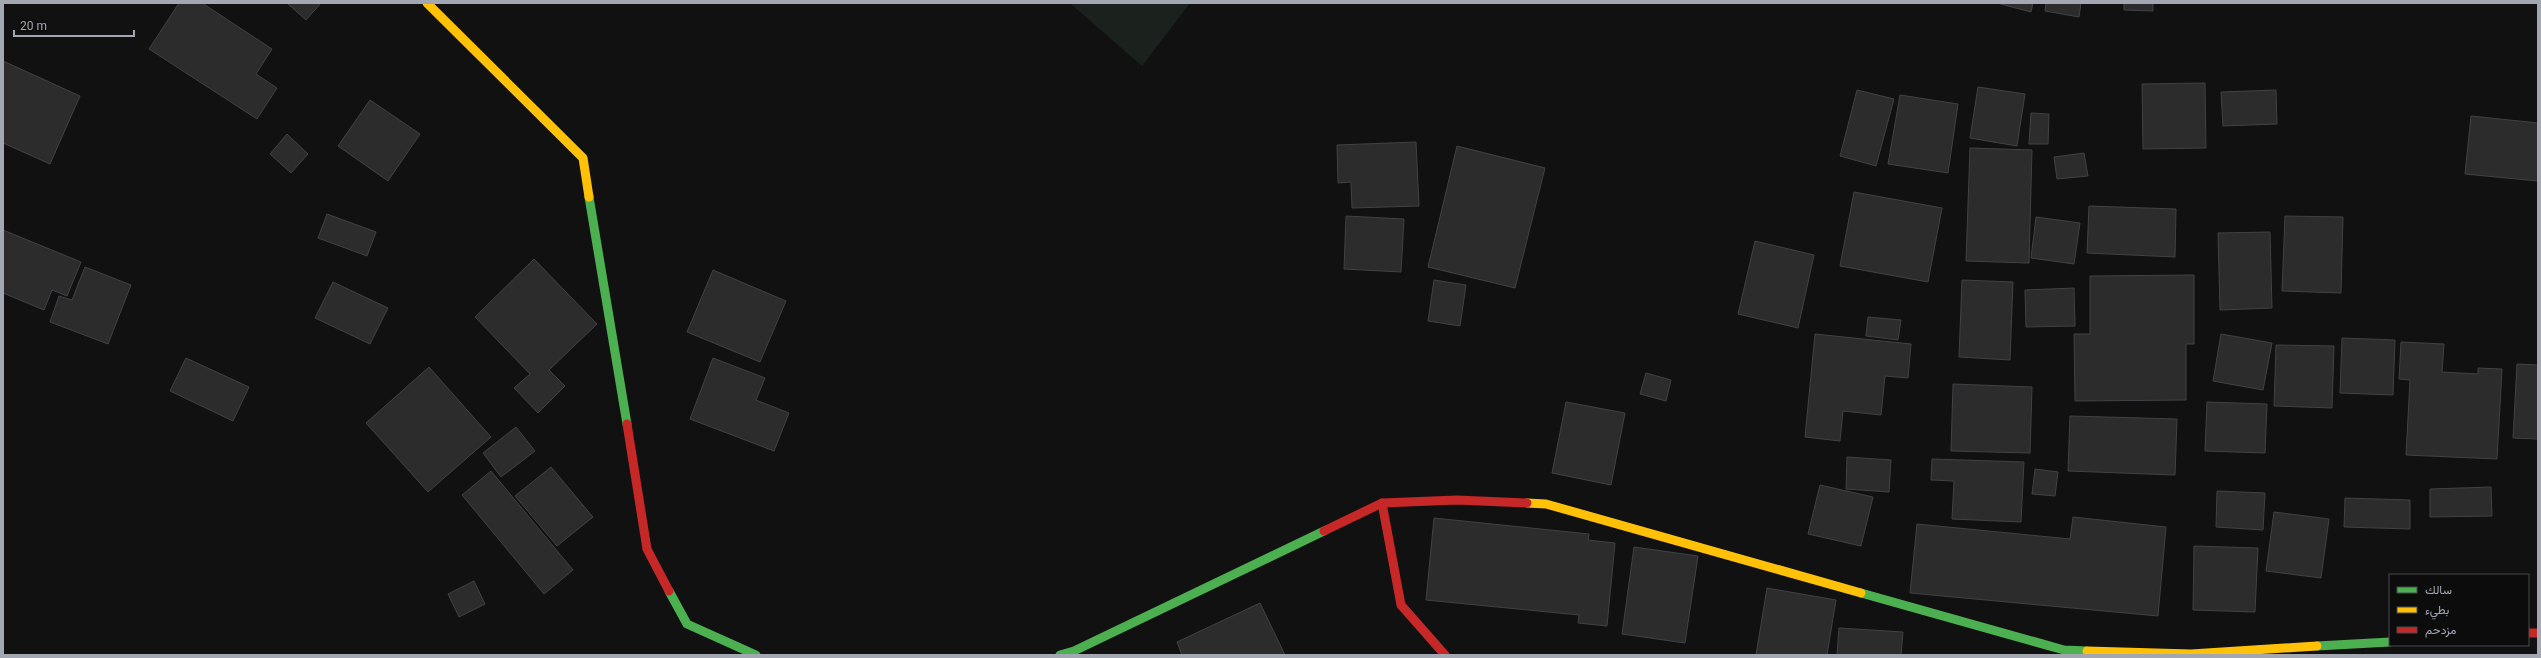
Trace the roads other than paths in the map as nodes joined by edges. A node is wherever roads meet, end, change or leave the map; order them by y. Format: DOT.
graph roads {
  1 [pos="428,3"];
  2 [pos="1382,503"];
  3 [pos="2389,642"];
  4 [pos="756,655"];
  5 [pos="1060,655"];
  6 [pos="1445,655"];
  1 -- 4 [label="street"];
  2 -- 3 [label="street"];
  2 -- 5 [label="street"];
  2 -- 6 [label="street"];
}
